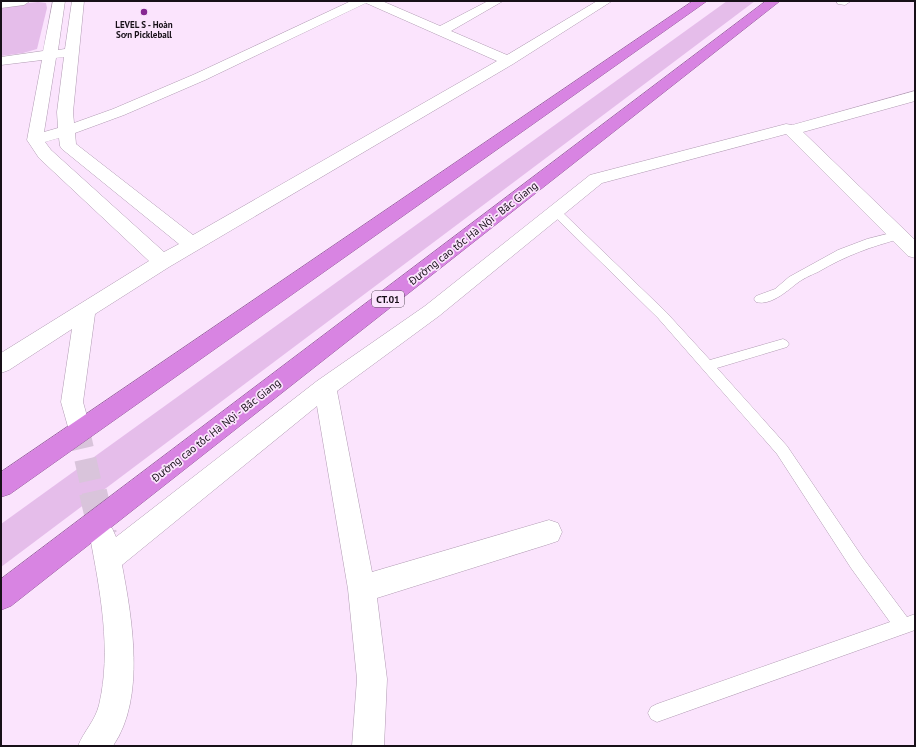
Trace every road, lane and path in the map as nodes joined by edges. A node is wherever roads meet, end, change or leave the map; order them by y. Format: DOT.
graph roads {
  1 [pos="24,1"];
  2 [pos="59,1"];
  3 [pos="78,1"];
  4 [pos="361,1"];
  5 [pos="371,1"];
  6 [pos="497,1"];
  7 [pos="606,1"];
  8 [pos="701,1"];
  9 [pos="774,1"];
  10 [pos="842,1"];
  11 [pos="845,1"];
  12 [pos="1,4"];
  13 [pos="440,32"];
  14 [pos="72,52"];
  15 [pos="50,55"];
  16 [pos="1,61"];
  17 [pos="508,61"];
  18 [pos="915,96"];
  19 [pos="792,130"];
  20 [pos="67,131"];
  21 [pos="35,140"];
  22 [pos="555,211"];
  23 [pos="899,234"];
  24 [pos="192,244"];
  25 [pos="915,251"];
  26 [pos="162,262"];
  27 [pos="760,299"];
  28 [pos="85,312"];
  29 [pos="783,344"];
  30 [pos="1,364"];
  31 [pos="707,366"];
  32 [pos="325,387"];
  33 [pos="78,427"];
  34 [pos="1,486"];
  35 [pos="549,532"];
  36 [pos="362,589"];
  37 [pos="1,596"];
  38 [pos="910,625"];
  39 [pos="657,713"];
  40 [pos="94,746"];
  41 [pos="368,746"];
  1 -- 12 [label="street"];
  2 -- 15 [label="street"];
  3 -- 14 [label="street"];
  4 -- 20 [label="street"];
  5 -- 13 [label="street"];
  6 -- 13 [label="street"];
  7 -- 17 [label="street"];
  8 -- 34 [label="highway"];
  9 -- 37 [label="highway, Đường cao tốc Hà Nội - Bắc Giang / CT.01"];
  10 -- 11 [label="street"];
  13 -- 17 [label="street"];
  14 -- 15 [label="street"];
  14 -- 20 [label="street"];
  15 -- 16 [label="street"];
  15 -- 21 [label="street"];
  17 -- 24 [label="street"];
  18 -- 19 [label="street"];
  19 -- 22 [label="street"];
  19 -- 23 [label="street"];
  20 -- 21 [label="street"];
  20 -- 24 [label="street"];
  21 -- 26 [label="street"];
  22 -- 31 [label="lane"];
  22 -- 32 [label="street"];
  23 -- 25 [label="street"];
  23 -- 27 [label="lane"];
  24 -- 26 [label="street"];
  26 -- 28 [label="street"];
  28 -- 30 [label="street"];
  28 -- 33 [label="street"];
  29 -- 31 [label="lane"];
  31 -- 38 [label="lane"];
  32 -- 36 [label="street"];
  32 -- 40 [label="street"];
  35 -- 36 [label="street"];
  36 -- 41 [label="street"];
  38 -- 39 [label="lane"];
}
